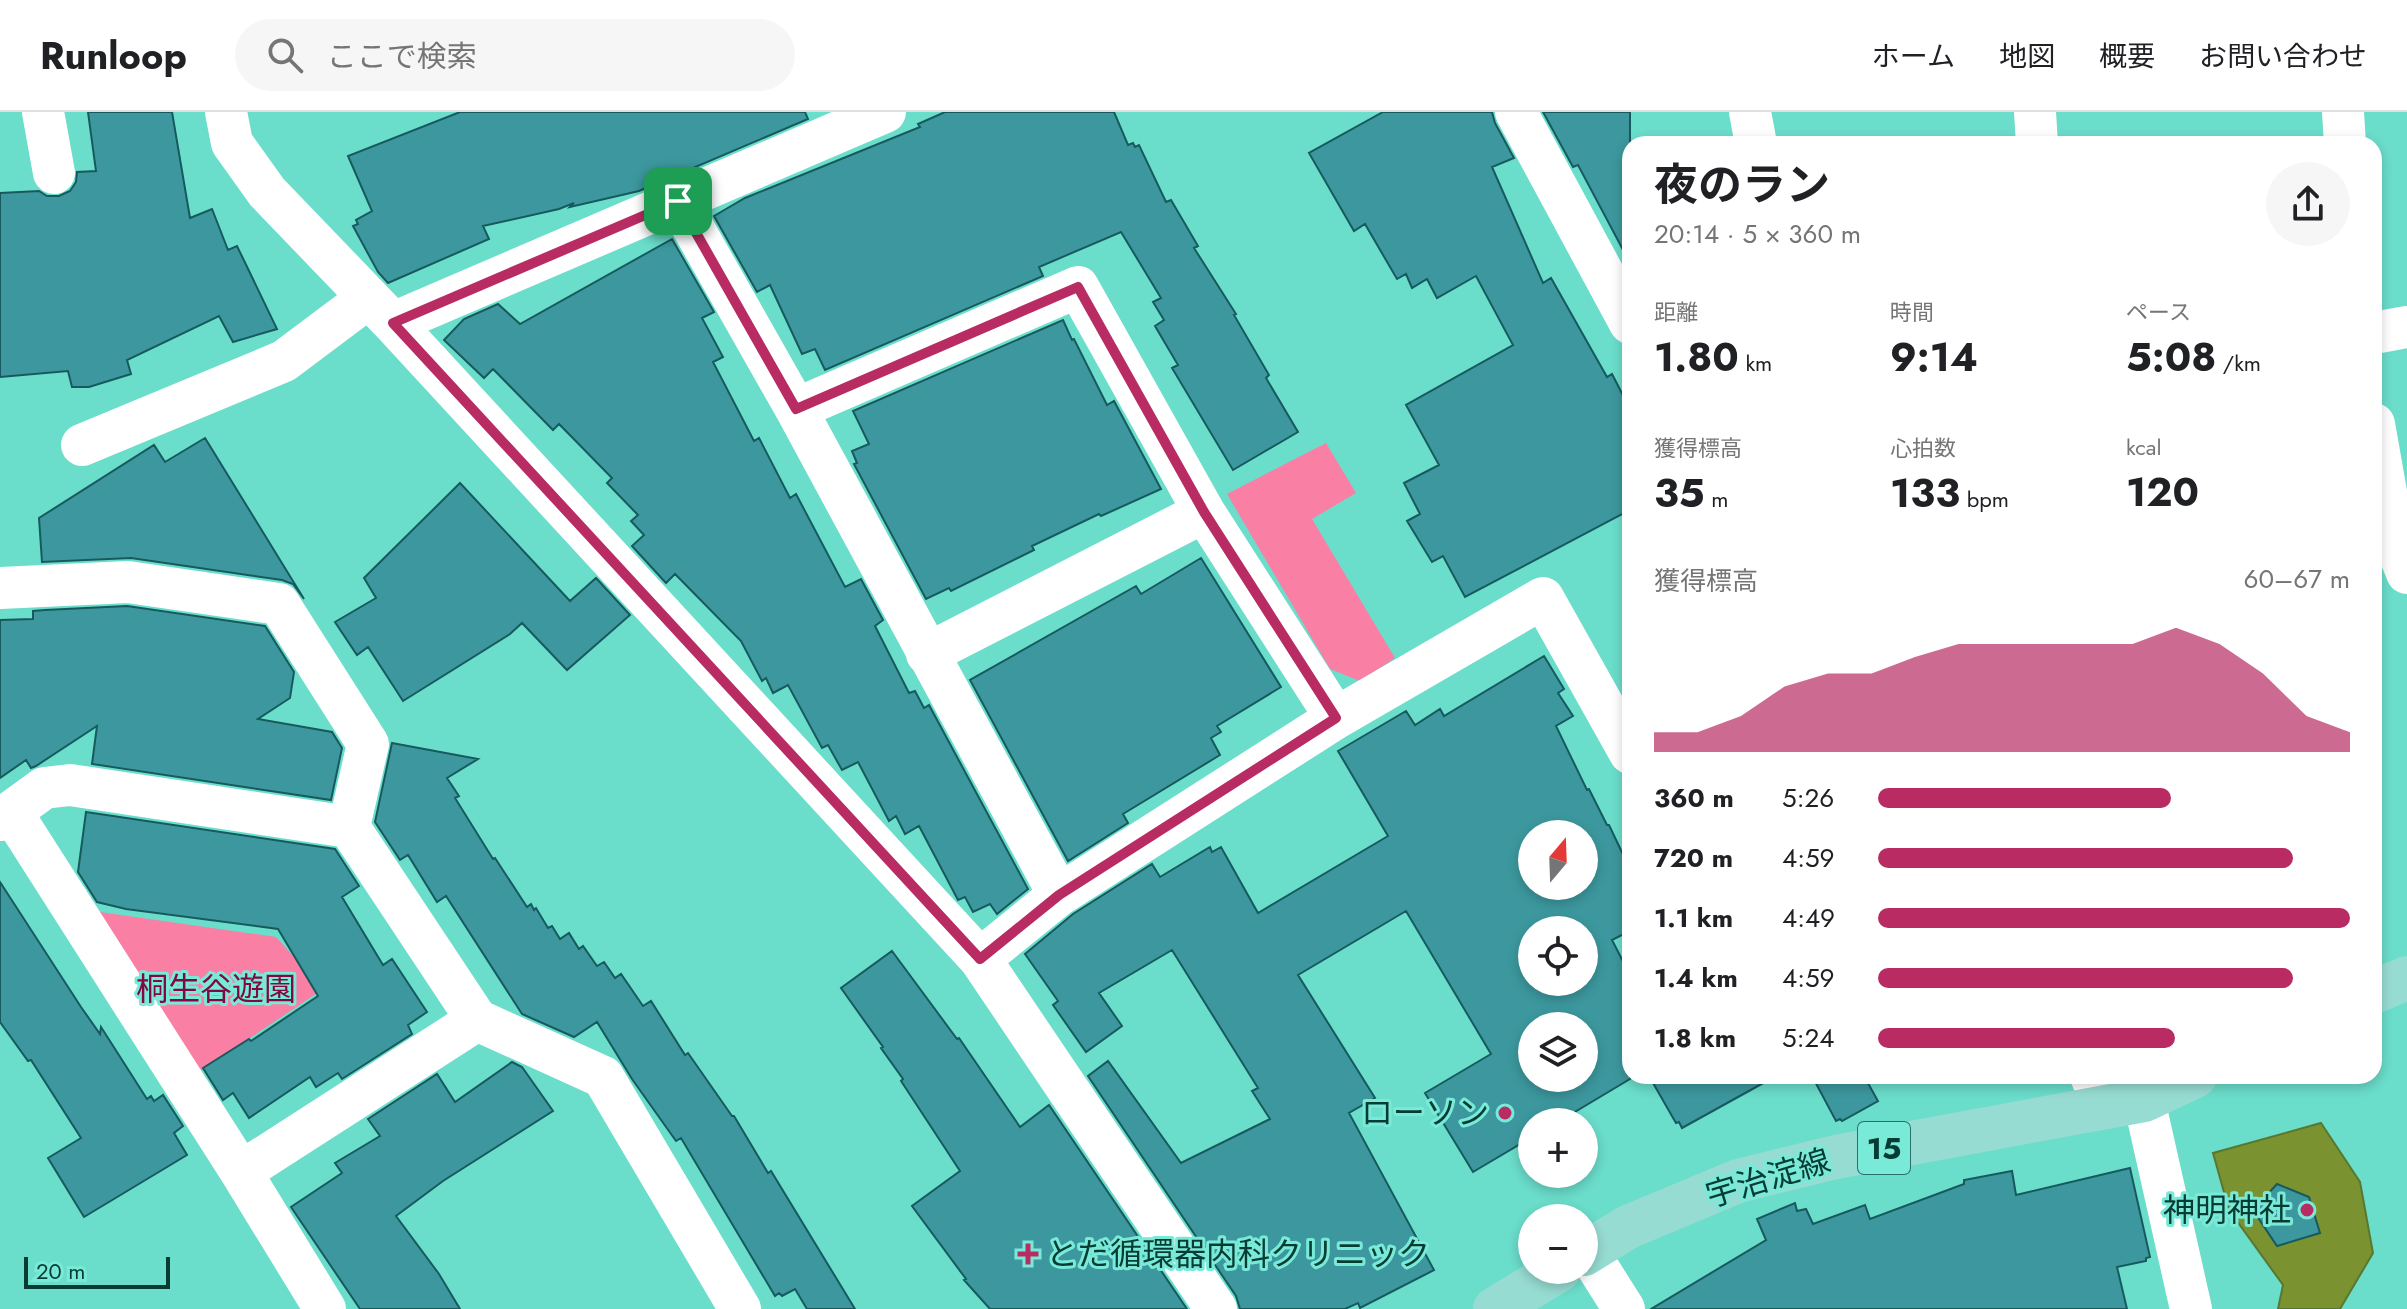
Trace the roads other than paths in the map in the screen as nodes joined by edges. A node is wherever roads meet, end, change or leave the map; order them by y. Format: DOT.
graph roads {
  1 [pos="43,112"];
  2 [pos="226,112"];
  3 [pos="885,112"];
  4 [pos="1516,112"];
  5 [pos="1750,112"];
  6 [pos="2035,112"];
  7 [pos="2343,112"];
  8 [pos="1754,136"];
  9 [pos="2036,136"];
  10 [pos="2344,136"];
  11 [pos="54,173"];
  12 [pos="678,201"];
  13 [pos="1622,308"];
  14 [pos="381,310"];
  15 [pos="2407,327"];
  16 [pos="2382,332"];
  17 [pos="796,409"];
  18 [pos="82,445"];
  19 [pos="2382,469"];
  20 [pos="1204,512"];
  21 [pos="2407,573"];
  22 [pos="0,588"];
  23 [pos="927,654"];
  24 [pos="1336,718"];
  25 [pos="1622,739"];
  26 [pos="6,817"];
  27 [pos="349,827"];
  28 [pos="1059,895"];
  29 [pos="980,959"];
  30 [pos="2407,978"];
  31 [pos="2382,989"];
  32 [pos="477,1020"];
  33 [pos="2161,1084"];
  34 [pos="2114,1095"];
  35 [pos="241,1172"];
  36 [pos="1598,1246"];
  37 [pos="1598,1281"];
  38 [pos="1536,1284"];
  39 [pos="325,1309"];
  40 [pos="740,1309"];
  41 [pos="1216,1309"];
  42 [pos="1495,1309"];
  43 [pos="1624,1309"];
  44 [pos="2191,1309"];
  1 -- 11 [label="street"];
  2 -- 14 [label="street"];
  3 -- 12 [label="street"];
  4 -- 13 [label="street"];
  5 -- 8 [label="street"];
  6 -- 9 [label="street"];
  7 -- 10 [label="street"];
  12 -- 14 [label="street"];
  12 -- 17 [label="street"];
  14 -- 18 [label="street"];
  14 -- 29 [label="street"];
  15 -- 16 [label="street"];
  17 -- 20 [label="street"];
  17 -- 23 [label="street"];
  19 -- 21 [label="street"];
  20 -- 23 [label="street"];
  20 -- 24 [label="street"];
  22 -- 27 [label="street"];
  23 -- 28 [label="street"];
  24 -- 25 [label="street"];
  24 -- 28 [label="street"];
  26 -- 27 [label="street"];
  26 -- 35 [label="street"];
  27 -- 32 [label="street"];
  28 -- 29 [label="street"];
  29 -- 41 [label="street"];
  30 -- 31 [label="main road"];
  32 -- 35 [label="street"];
  32 -- 40 [label="street"];
  33 -- 34 [label="main road, 宇治淀線 / 15"];
  34 -- 36 [label="main road, 宇治淀線 / 15"];
  34 -- 44 [label="street"];
  35 -- 39 [label="street"];
  37 -- 43 [label="street"];
  38 -- 42 [label="main road, 宇治淀線 / 15"];
}
